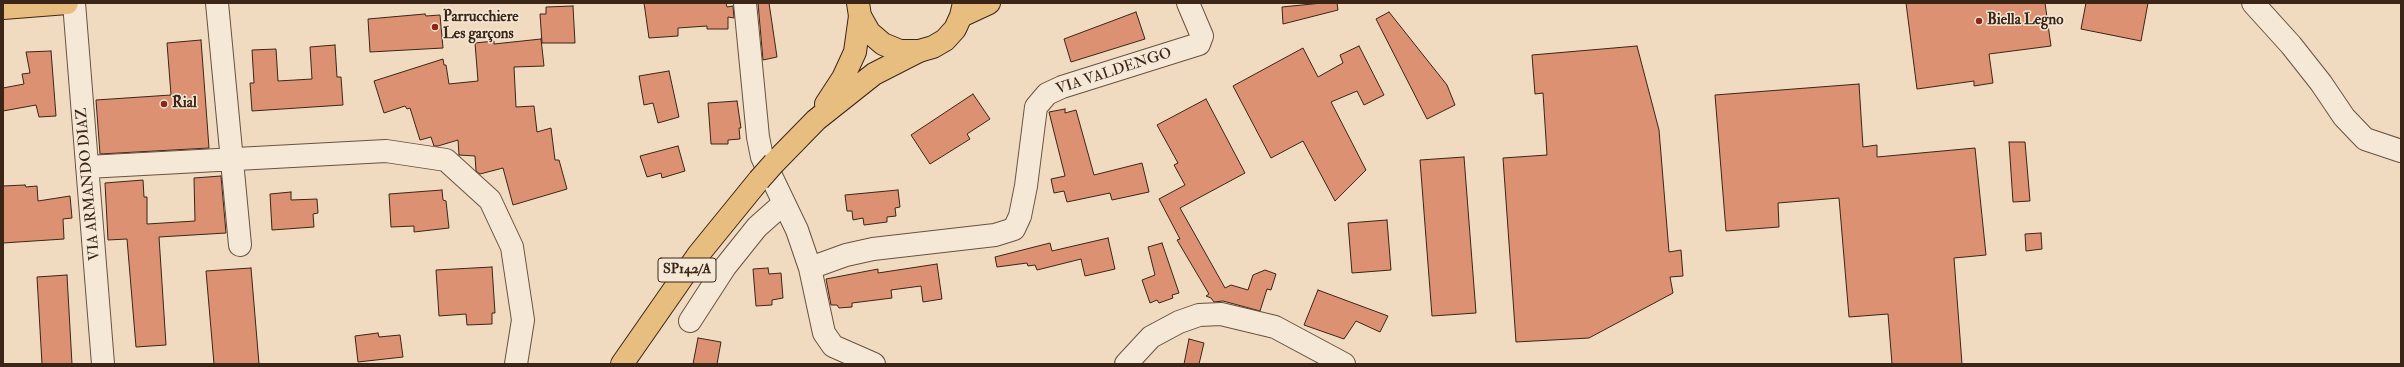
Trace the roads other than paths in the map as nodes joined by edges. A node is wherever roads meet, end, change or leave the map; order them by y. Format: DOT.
graph roads {
  1 [pos="67,3"];
  2 [pos="74,3"];
  3 [pos="217,3"];
  4 [pos="745,3"];
  5 [pos="989,3"];
  6 [pos="1188,3"];
  7 [pos="2253,3"];
  8 [pos="3,8"];
  9 [pos="859,10"];
  10 [pos="963,10"];
  11 [pos="918,51"];
  12 [pos="816,120"];
  13 [pos="2401,151"];
  14 [pos="231,158"];
  15 [pos="88,167"];
  16 [pos="784,203"];
  17 [pos="240,245"];
  18 [pos="810,268"];
  19 [pos="690,321"];
  20 [pos="832,355"];
  21 [pos="103,364"];
  22 [pos="516,364"];
  23 [pos="622,364"];
  24 [pos="874,364"];
  25 [pos="1126,364"];
  26 [pos="1344,364"];
  1 -- 8 [label="main road"];
  2 -- 15 [label="street, VIA ARMANDO DIAZ"];
  3 -- 14 [label="street"];
  4 -- 16 [label="street"];
  5 -- 10 [label="main road"];
  6 -- 18 [label="street, VIA VALDENGO"];
  7 -- 13 [label="street"];
  9 -- 11 [label="main road"];
  9 -- 12 [label="main road, SP142/A"];
  10 -- 11 [label="main road"];
  11 -- 12 [label="main road, SP142/A"];
  12 -- 23 [label="main road, SP142/A, bridge"];
  14 -- 15 [label="street"];
  14 -- 17 [label="street"];
  14 -- 22 [label="street"];
  15 -- 21 [label="street, VIA ARMANDO DIAZ"];
  16 -- 18 [label="street"];
  16 -- 19 [label="street"];
  18 -- 20 [label="street"];
  20 -- 24 [label="street"];
  25 -- 26 [label="street"];
}
